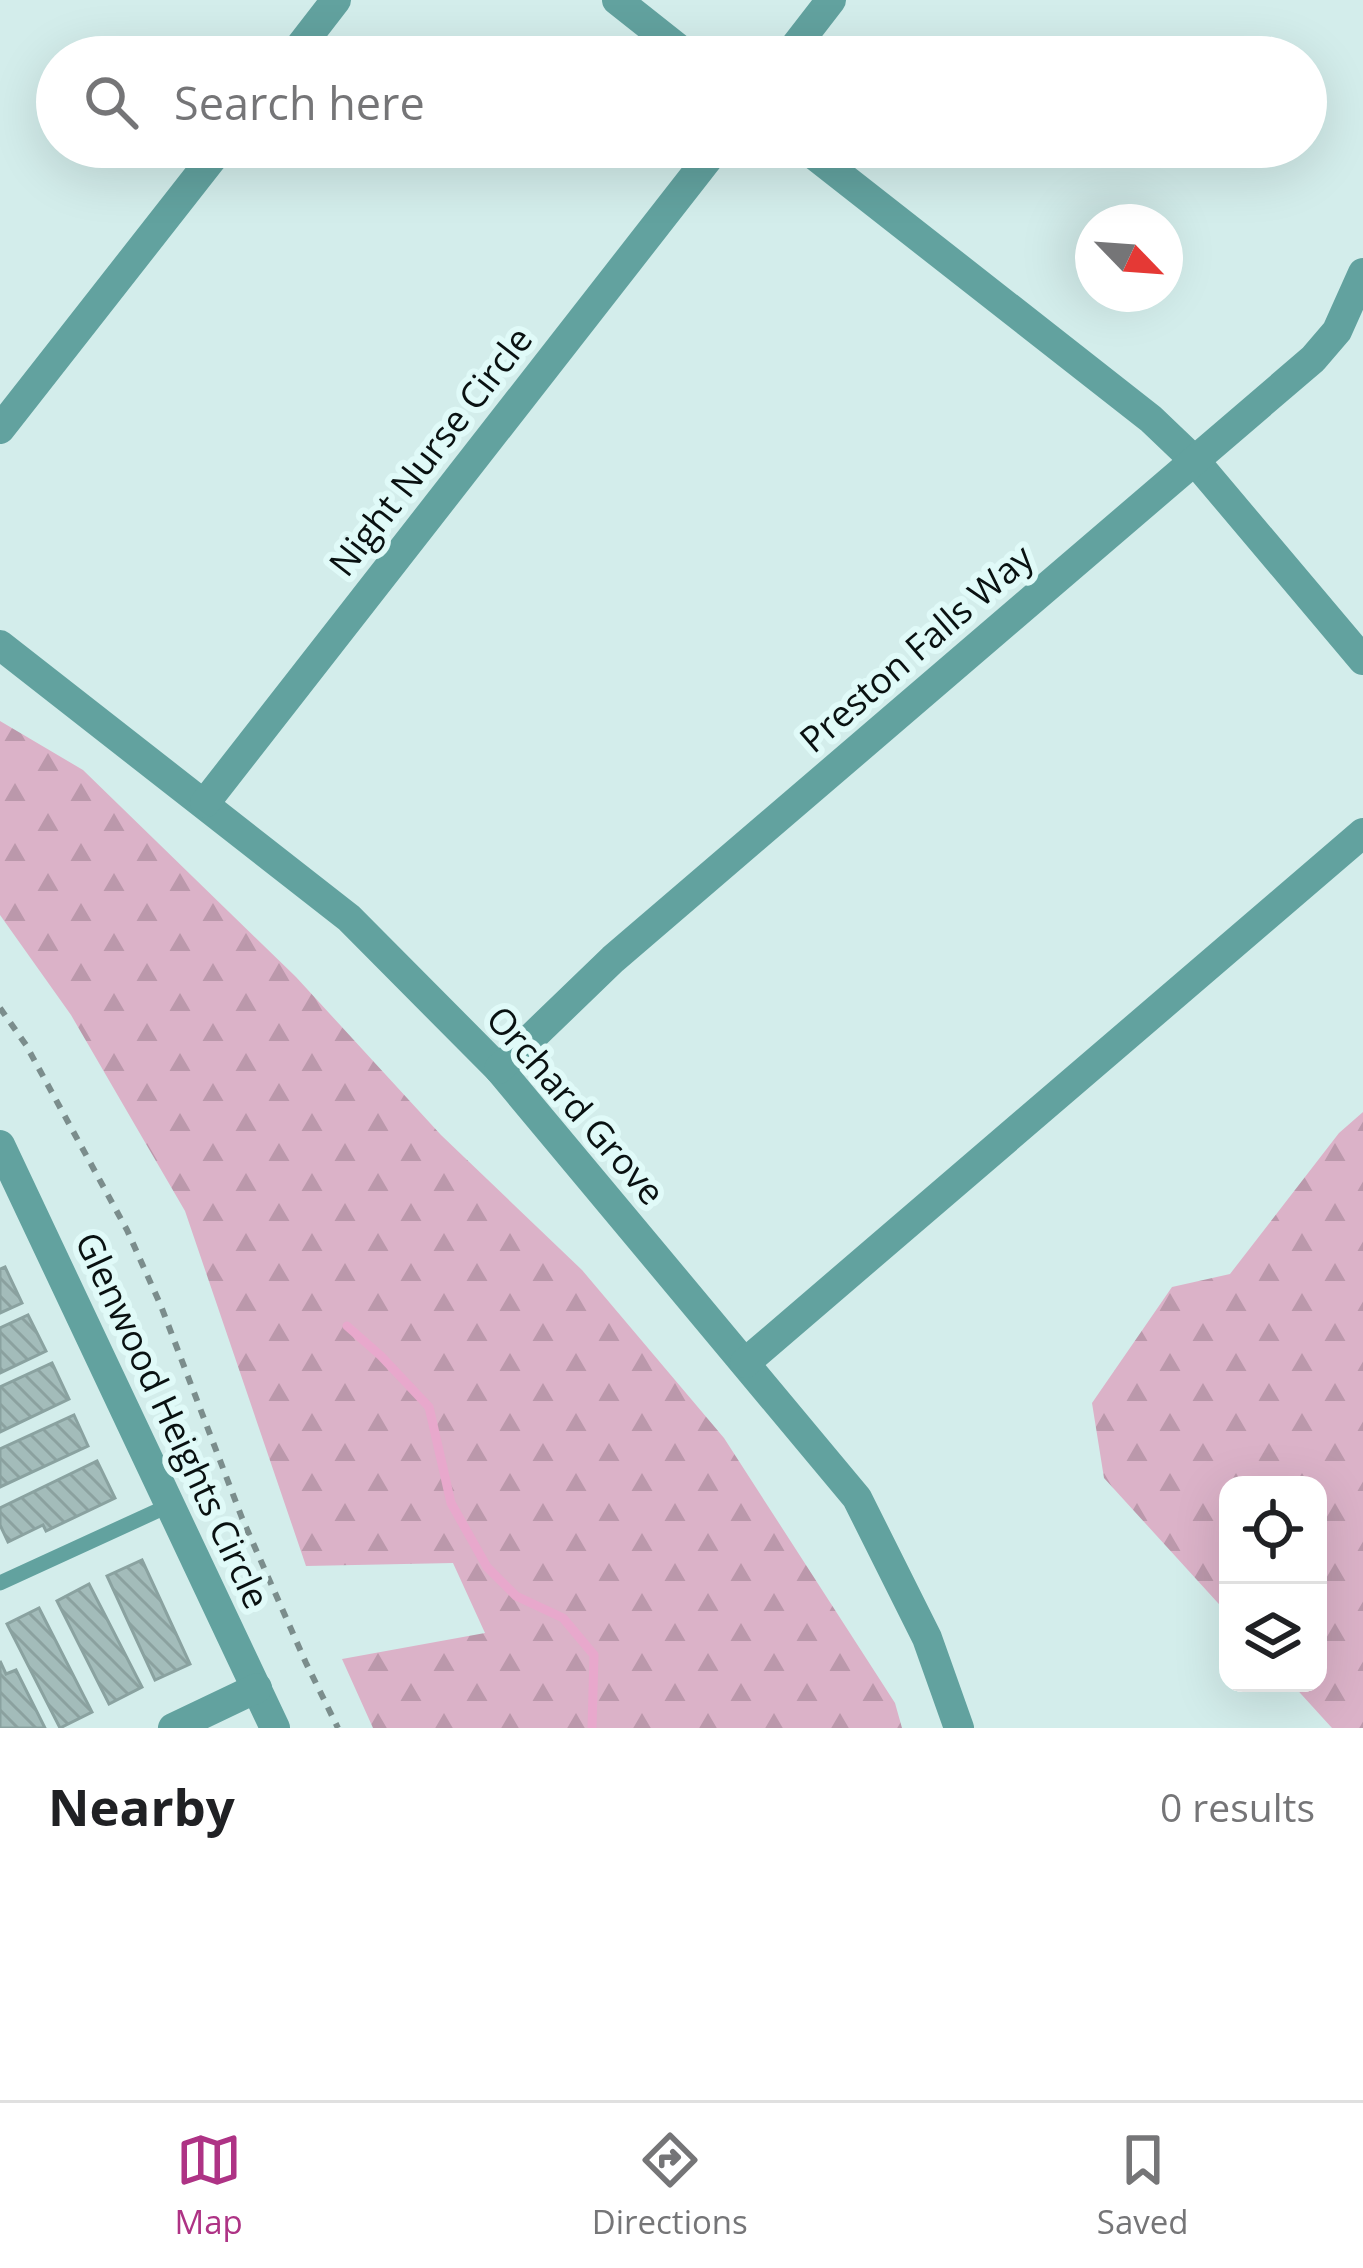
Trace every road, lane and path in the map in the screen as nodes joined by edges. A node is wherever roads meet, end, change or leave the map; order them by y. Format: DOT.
graph roads {
  1 [pos="336,0"];
  2 [pos="616,0"];
  3 [pos="831,0"];
  4 [pos="308,36"];
  5 [pos="662,36"];
  6 [pos="803,36"];
  7 [pos="204,168"];
  8 [pos="701,168"];
  9 [pos="831,168"];
  10 [pos="1363,273"];
  11 [pos="0,428"];
  12 [pos="1195,461"];
  13 [pos="0,645"];
  14 [pos="1363,661"];
  15 [pos="205,803"];
  16 [pos="1363,833"];
  17 [pos="0,1008"];
  18 [pos="500,1069"];
  19 [pos="0,1145"];
  20 [pos="745,1363"];
  21 [pos="170,1505"];
  22 [pos="0,1583"];
  23 [pos="257,1688"];
  24 [pos="173,1728"];
  25 [pos="275,1728"];
  26 [pos="338,1728"];
  27 [pos="959,1728"];
  1 -- 4 [label="street"];
  2 -- 5 [label="street"];
  3 -- 6 [label="street"];
  7 -- 11 [label="street"];
  8 -- 15 [label="street, Night Nurse Circle"];
  9 -- 12 [label="street"];
  10 -- 12 [label="street, Preston Falls Way"];
  12 -- 14 [label="street"];
  12 -- 18 [label="street, Preston Falls Way"];
  13 -- 15 [label="street, Orchard Grove"];
  15 -- 18 [label="street, Orchard Grove"];
  16 -- 20 [label="street"];
  17 -- 26 [label="path"];
  18 -- 20 [label="street, Orchard Grove"];
  19 -- 21 [label="street, Glenwood Heights Circle"];
  20 -- 27 [label="street, Orchard Grove"];
  21 -- 22 [label="lane"];
  21 -- 23 [label="street, Glenwood Heights Circle"];
  23 -- 24 [label="street"];
  23 -- 25 [label="street, Glenwood Heights Circle"];
}
